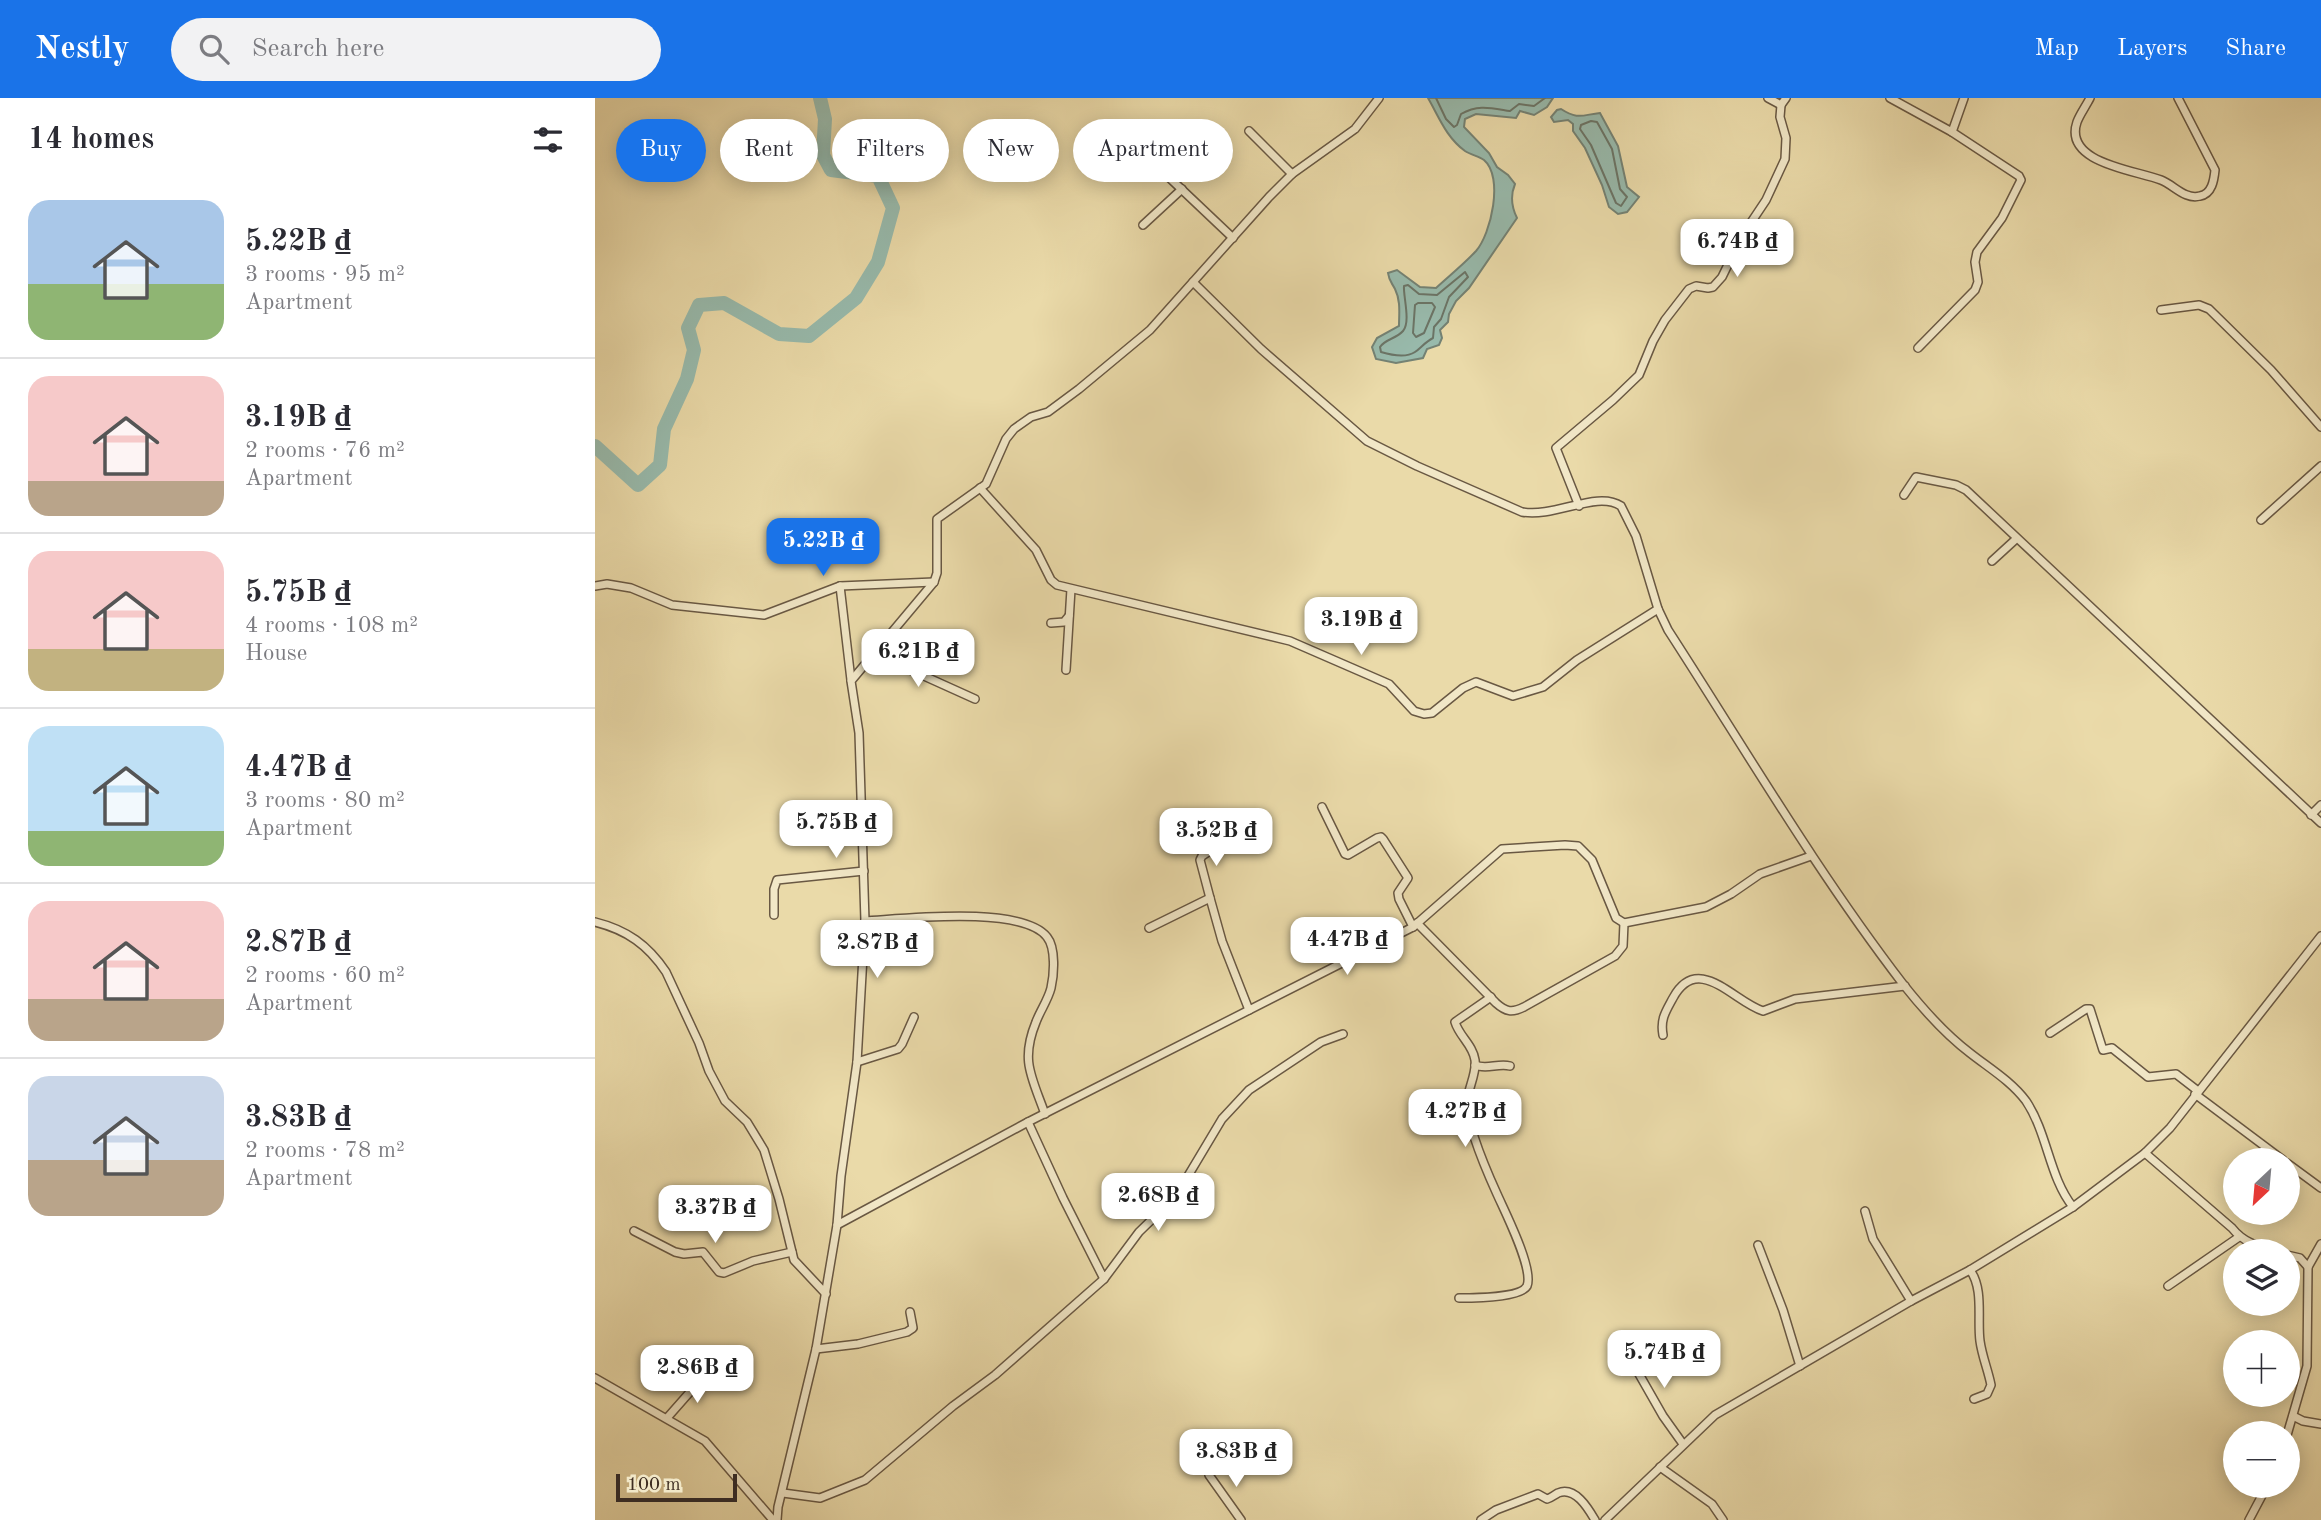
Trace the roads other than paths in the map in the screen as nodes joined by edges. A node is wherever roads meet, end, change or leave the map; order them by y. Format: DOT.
graph roads {
  1 [pos="1379,98"];
  2 [pos="1768,98"];
  3 [pos="1786,98"];
  4 [pos="1890,98"];
  5 [pos="1964,98"];
  6 [pos="2090,98"];
  7 [pos="2178,98"];
  8 [pos="1781,105"];
  9 [pos="1249,131"];
  10 [pos="1952,132"];
  11 [pos="1292,174"];
  12 [pos="1174,182"];
  13 [pos="1182,189"];
  14 [pos="1143,225"];
  15 [pos="1233,238"];
  16 [pos="1193,282"];
  17 [pos="2161,310"];
  18 [pos="1918,348"];
  19 [pos="2321,427"];
  20 [pos="2321,466"];
  21 [pos="980,488"];
  22 [pos="1904,495"];
  23 [pos="1579,506"];
  24 [pos="2261,520"];
  25 [pos="2016,539"];
  26 [pos="1992,561"];
  27 [pos="934,582"];
  28 [pos="595,586"];
  29 [pos="840,586"];
  30 [pos="1071,589"];
  31 [pos="1658,608"];
  32 [pos="1069,615"];
  33 [pos="1051,623"];
  34 [pos="868,659"];
  35 [pos="1066,670"];
  36 [pos="851,681"];
  37 [pos="975,699"];
  38 [pos="2321,805"];
  39 [pos="1322,807"];
  40 [pos="2311,815"];
  41 [pos="2321,823"];
  42 [pos="1228,839"];
  43 [pos="1811,856"];
  44 [pos="864,871"];
  45 [pos="1210,898"];
  46 [pos="774,915"];
  47 [pos="865,921"];
  48 [pos="595,922"];
  49 [pos="1624,923"];
  50 [pos="1415,925"];
  51 [pos="1149,928"];
  52 [pos="2321,936"];
  53 [pos="1905,986"];
  54 [pos="1492,998"];
  55 [pos="1249,1010"];
  56 [pos="914,1017"];
  57 [pos="2050,1033"];
  58 [pos="1343,1034"];
  59 [pos="1663,1034"];
  60 [pos="857,1062"];
  61 [pos="1475,1065"];
  62 [pos="1510,1066"];
  63 [pos="2197,1093"];
  64 [pos="1045,1114"];
  65 [pos="1028,1122"];
  66 [pos="2267,1148"];
  67 [pos="2145,1153"];
  68 [pos="2300,1173"];
  69 [pos="2321,1188"];
  70 [pos="2073,1207"];
  71 [pos="1865,1210"];
  72 [pos="837,1225"];
  73 [pos="634,1231"];
  74 [pos="2239,1237"];
  75 [pos="2242,1239"];
  76 [pos="2321,1244"];
  77 [pos="1758,1245"];
  78 [pos="792,1252"];
  79 [pos="2300,1259"];
  80 [pos="2308,1266"];
  81 [pos="1970,1270"];
  82 [pos="1104,1279"];
  83 [pos="2168,1286"];
  84 [pos="825,1294"];
  85 [pos="1459,1298"];
  86 [pos="1911,1301"];
  87 [pos="910,1312"];
  88 [pos="816,1349"];
  89 [pos="1623,1361"];
  90 [pos="1800,1366"];
  91 [pos="709,1375"];
  92 [pos="595,1378"];
  93 [pos="1974,1399"];
  94 [pos="2293,1416"];
  95 [pos="667,1418"];
  96 [pos="2292,1421"];
  97 [pos="2321,1423"];
  98 [pos="1683,1444"];
  99 [pos="1660,1467"];
  100 [pos="1209,1475"];
  101 [pos="783,1493"];
  102 [pos="2261,1498"];
  103 [pos="775,1520"];
  104 [pos="1241,1520"];
  105 [pos="1481,1520"];
  106 [pos="1595,1520"];
  107 [pos="1605,1520"];
  108 [pos="1723,1520"];
  109 [pos="2249,1520"];
  1 -- 11 [label="street"];
  2 -- 8 [label="street"];
  3 -- 8 [label="street"];
  4 -- 10 [label="street"];
  5 -- 10 [label="street"];
  6 -- 7 [label="street"];
  8 -- 23 [label="street"];
  9 -- 11 [label="street"];
  10 -- 18 [label="street"];
  11 -- 15 [label="street"];
  12 -- 13 [label="street"];
  13 -- 14 [label="street"];
  13 -- 15 [label="street"];
  15 -- 16 [label="street"];
  16 -- 21 [label="street"];
  16 -- 23 [label="street"];
  17 -- 19 [label="street"];
  20 -- 24 [label="street"];
  21 -- 27 [label="street"];
  21 -- 30 [label="street"];
  22 -- 25 [label="street"];
  23 -- 31 [label="street"];
  25 -- 26 [label="street"];
  25 -- 40 [label="street"];
  27 -- 29 [label="street"];
  27 -- 34 [label="street"];
  28 -- 29 [label="street"];
  29 -- 36 [label="street"];
  30 -- 31 [label="street"];
  30 -- 32 [label="street"];
  31 -- 43 [label="street"];
  32 -- 33 [label="street"];
  32 -- 35 [label="street"];
  34 -- 36 [label="street"];
  34 -- 37 [label="street"];
  36 -- 44 [label="street"];
  38 -- 40 [label="street"];
  39 -- 50 [label="street"];
  40 -- 41 [label="street"];
  42 -- 45 [label="street"];
  43 -- 49 [label="street"];
  43 -- 53 [label="street"];
  44 -- 46 [label="street"];
  44 -- 47 [label="street"];
  45 -- 51 [label="street"];
  45 -- 55 [label="street"];
  47 -- 60 [label="street"];
  47 -- 64 [label="street"];
  48 -- 78 [label="street"];
  49 -- 50 [label="street"];
  49 -- 54 [label="street"];
  50 -- 54 [label="street"];
  50 -- 55 [label="street"];
  52 -- 63 [label="street"];
  53 -- 59 [label="street"];
  53 -- 70 [label="street"];
  54 -- 61 [label="street"];
  55 -- 64 [label="street"];
  56 -- 60 [label="street"];
  57 -- 63 [label="street"];
  58 -- 82 [label="street"];
  60 -- 72 [label="street"];
  61 -- 62 [label="street"];
  61 -- 85 [label="street"];
  63 -- 66 [label="street"];
  63 -- 67 [label="street"];
  64 -- 65 [label="street"];
  65 -- 72 [label="street"];
  65 -- 82 [label="street"];
  67 -- 70 [label="street"];
  67 -- 74 [label="street"];
  68 -- 69 [label="street"];
  70 -- 81 [label="street"];
  71 -- 86 [label="street"];
  72 -- 84 [label="street"];
  73 -- 78 [label="street"];
  74 -- 75 [label="street"];
  74 -- 83 [label="street"];
  76 -- 80 [label="street"];
  77 -- 90 [label="street"];
  78 -- 84 [label="street"];
  79 -- 80 [label="street"];
  80 -- 94 [label="street"];
  81 -- 86 [label="street"];
  81 -- 93 [label="street"];
  82 -- 101 [label="street"];
  84 -- 88 [label="street"];
  86 -- 90 [label="street"];
  87 -- 88 [label="street"];
  88 -- 101 [label="street"];
  89 -- 98 [label="street"];
  90 -- 98 [label="street"];
  91 -- 95 [label="street"];
  92 -- 95 [label="street"];
  94 -- 96 [label="street"];
  94 -- 97 [label="street"];
  95 -- 103 [label="street"];
  98 -- 99 [label="street"];
  99 -- 107 [label="street"];
  99 -- 108 [label="street"];
  100 -- 104 [label="street"];
  101 -- 103 [label="street"];
  102 -- 109 [label="street"];
  105 -- 106 [label="street"];
}
